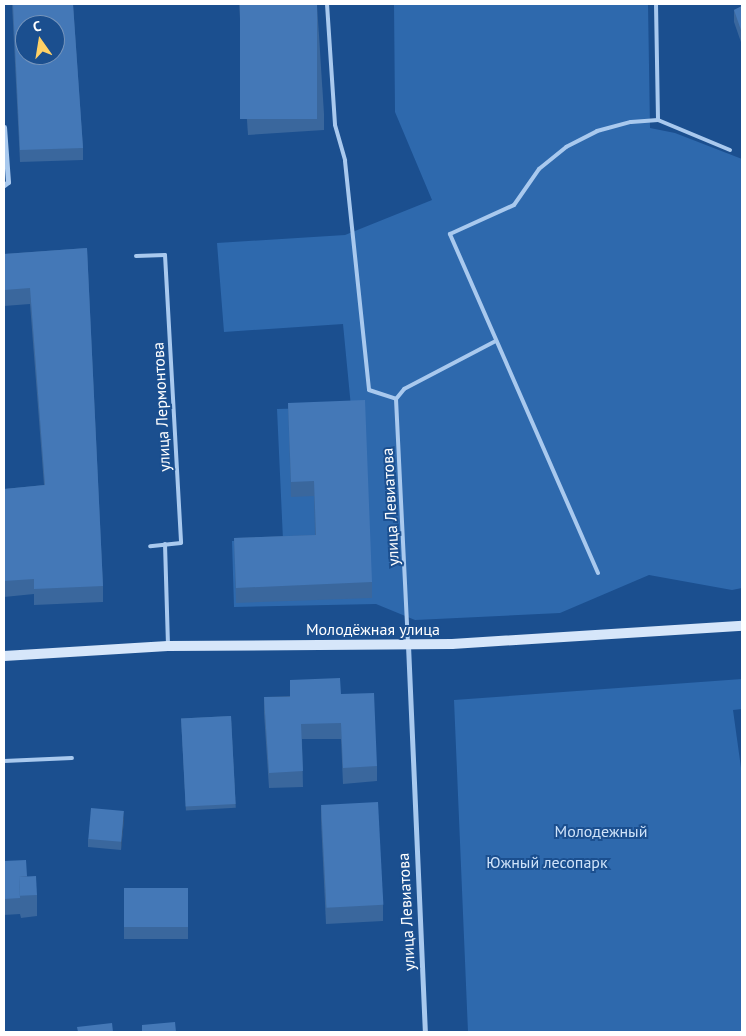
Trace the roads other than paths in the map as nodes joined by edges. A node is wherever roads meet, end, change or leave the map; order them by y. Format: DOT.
graph roads {
  1 [pos="327,4"];
  2 [pos="656,4"];
  3 [pos="658,120"];
  4 [pos="4,127"];
  5 [pos="730,150"];
  6 [pos="4,185"];
  7 [pos="136,256"];
  8 [pos="496,341"];
  9 [pos="396,399"];
  10 [pos="165,544"];
  11 [pos="150,546"];
  12 [pos="598,573"];
  13 [pos="742,626"];
  14 [pos="408,645"];
  15 [pos="168,646"];
  16 [pos="4,656"];
  17 [pos="72,758"];
  18 [pos="4,761"];
  19 [pos="425,1032"];
  1 -- 9 [label="lane"];
  2 -- 3 [label="lane"];
  3 -- 5 [label="lane"];
  3 -- 8 [label="lane"];
  4 -- 6 [label="street"];
  7 -- 10 [label="lane, улица Лермонтова"];
  8 -- 9 [label="lane"];
  8 -- 12 [label="lane"];
  9 -- 14 [label="lane, улица Левиатова"];
  10 -- 11 [label="lane, улица Лермонтова"];
  10 -- 15 [label="lane"];
  13 -- 14 [label="main road, Молодёжная улица"];
  14 -- 15 [label="main road, Молодёжная улица"];
  14 -- 19 [label="street, улица Левиатова"];
  15 -- 16 [label="main road, Молодёжная улица"];
  17 -- 18 [label="lane"];
}
